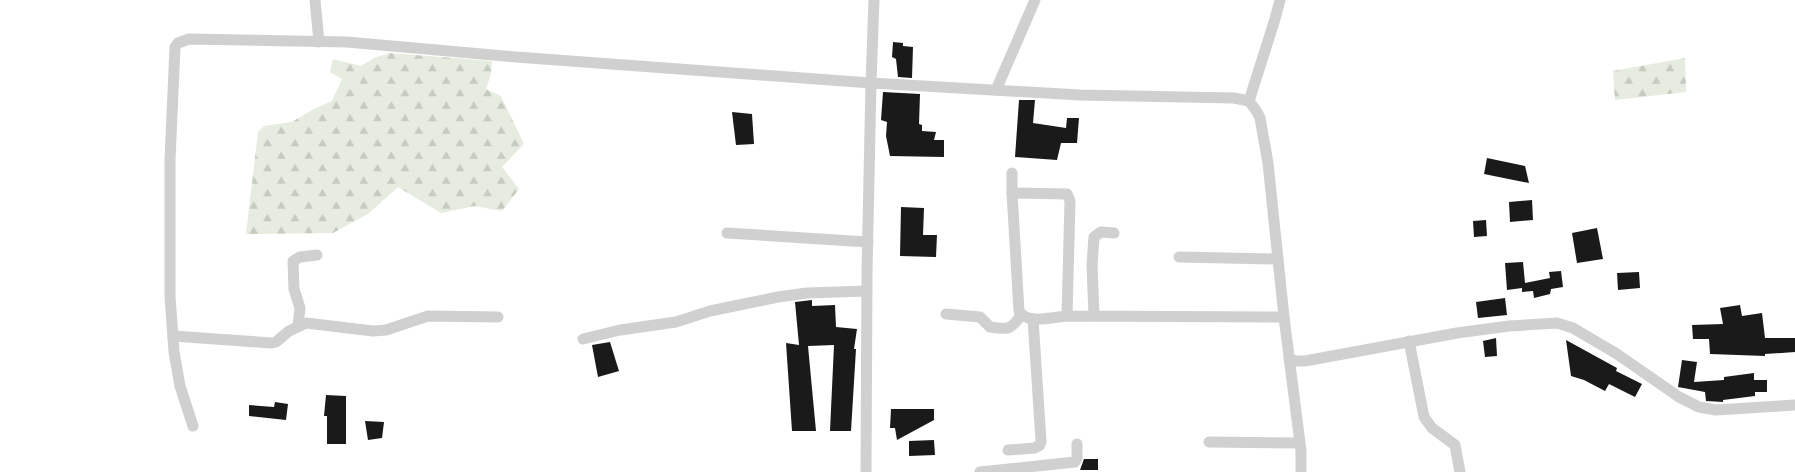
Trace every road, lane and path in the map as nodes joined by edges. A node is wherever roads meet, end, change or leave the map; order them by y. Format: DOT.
graph roads {
  1 [pos="315,0"];
  2 [pos="874,0"];
  3 [pos="1035,0"];
  4 [pos="1280,0"];
  5 [pos="319,42"];
  6 [pos="871,83"];
  7 [pos="996,90"];
  8 [pos="1248,101"];
  9 [pos="1012,173"];
  10 [pos="1012,193"];
  11 [pos="727,233"];
  12 [pos="1114,233"];
  13 [pos="868,242"];
  14 [pos="317,255"];
  15 [pos="1179,257"];
  16 [pos="1278,259"];
  17 [pos="867,291"];
  18 [pos="946,314"];
  19 [pos="1021,315"];
  20 [pos="1067,316"];
  21 [pos="1094,316"];
  22 [pos="498,317"];
  23 [pos="1284,317"];
  24 [pos="1032,319"];
  25 [pos="298,326"];
  26 [pos="173,336"];
  27 [pos="583,339"];
  28 [pos="1410,341"];
  29 [pos="1289,359"];
  30 [pos="1795,405"];
  31 [pos="193,426"];
  32 [pos="1209,442"];
  33 [pos="1300,443"];
  34 [pos="1077,444"];
  35 [pos="1008,450"];
  36 [pos="866,472"];
  37 [pos="980,472"];
  38 [pos="1301,472"];
  39 [pos="1460,472"];
  1 -- 5 [label="street"];
  2 -- 6 [label="street"];
  3 -- 7 [label="street"];
  4 -- 8 [label="street"];
  5 -- 6 [label="street"];
  5 -- 26 [label="street"];
  6 -- 7 [label="street"];
  6 -- 13 [label="street"];
  7 -- 8 [label="street"];
  8 -- 16 [label="street"];
  9 -- 10 [label="street"];
  10 -- 19 [label="street"];
  10 -- 20 [label="street"];
  11 -- 13 [label="street"];
  12 -- 21 [label="street"];
  13 -- 17 [label="street"];
  14 -- 25 [label="street"];
  15 -- 16 [label="street"];
  16 -- 23 [label="street"];
  17 -- 27 [label="street"];
  17 -- 36 [label="street"];
  18 -- 19 [label="street"];
  19 -- 24 [label="street"];
  20 -- 21 [label="street"];
  20 -- 24 [label="street"];
  21 -- 23 [label="street"];
  22 -- 25 [label="street"];
  23 -- 29 [label="street"];
  24 -- 35 [label="street"];
  25 -- 26 [label="street"];
  26 -- 31 [label="street"];
  28 -- 29 [label="street"];
  28 -- 30 [label="street"];
  28 -- 39 [label="street"];
  29 -- 33 [label="street"];
  32 -- 33 [label="street"];
  33 -- 38 [label="street"];
  34 -- 37 [label="street"];
}
